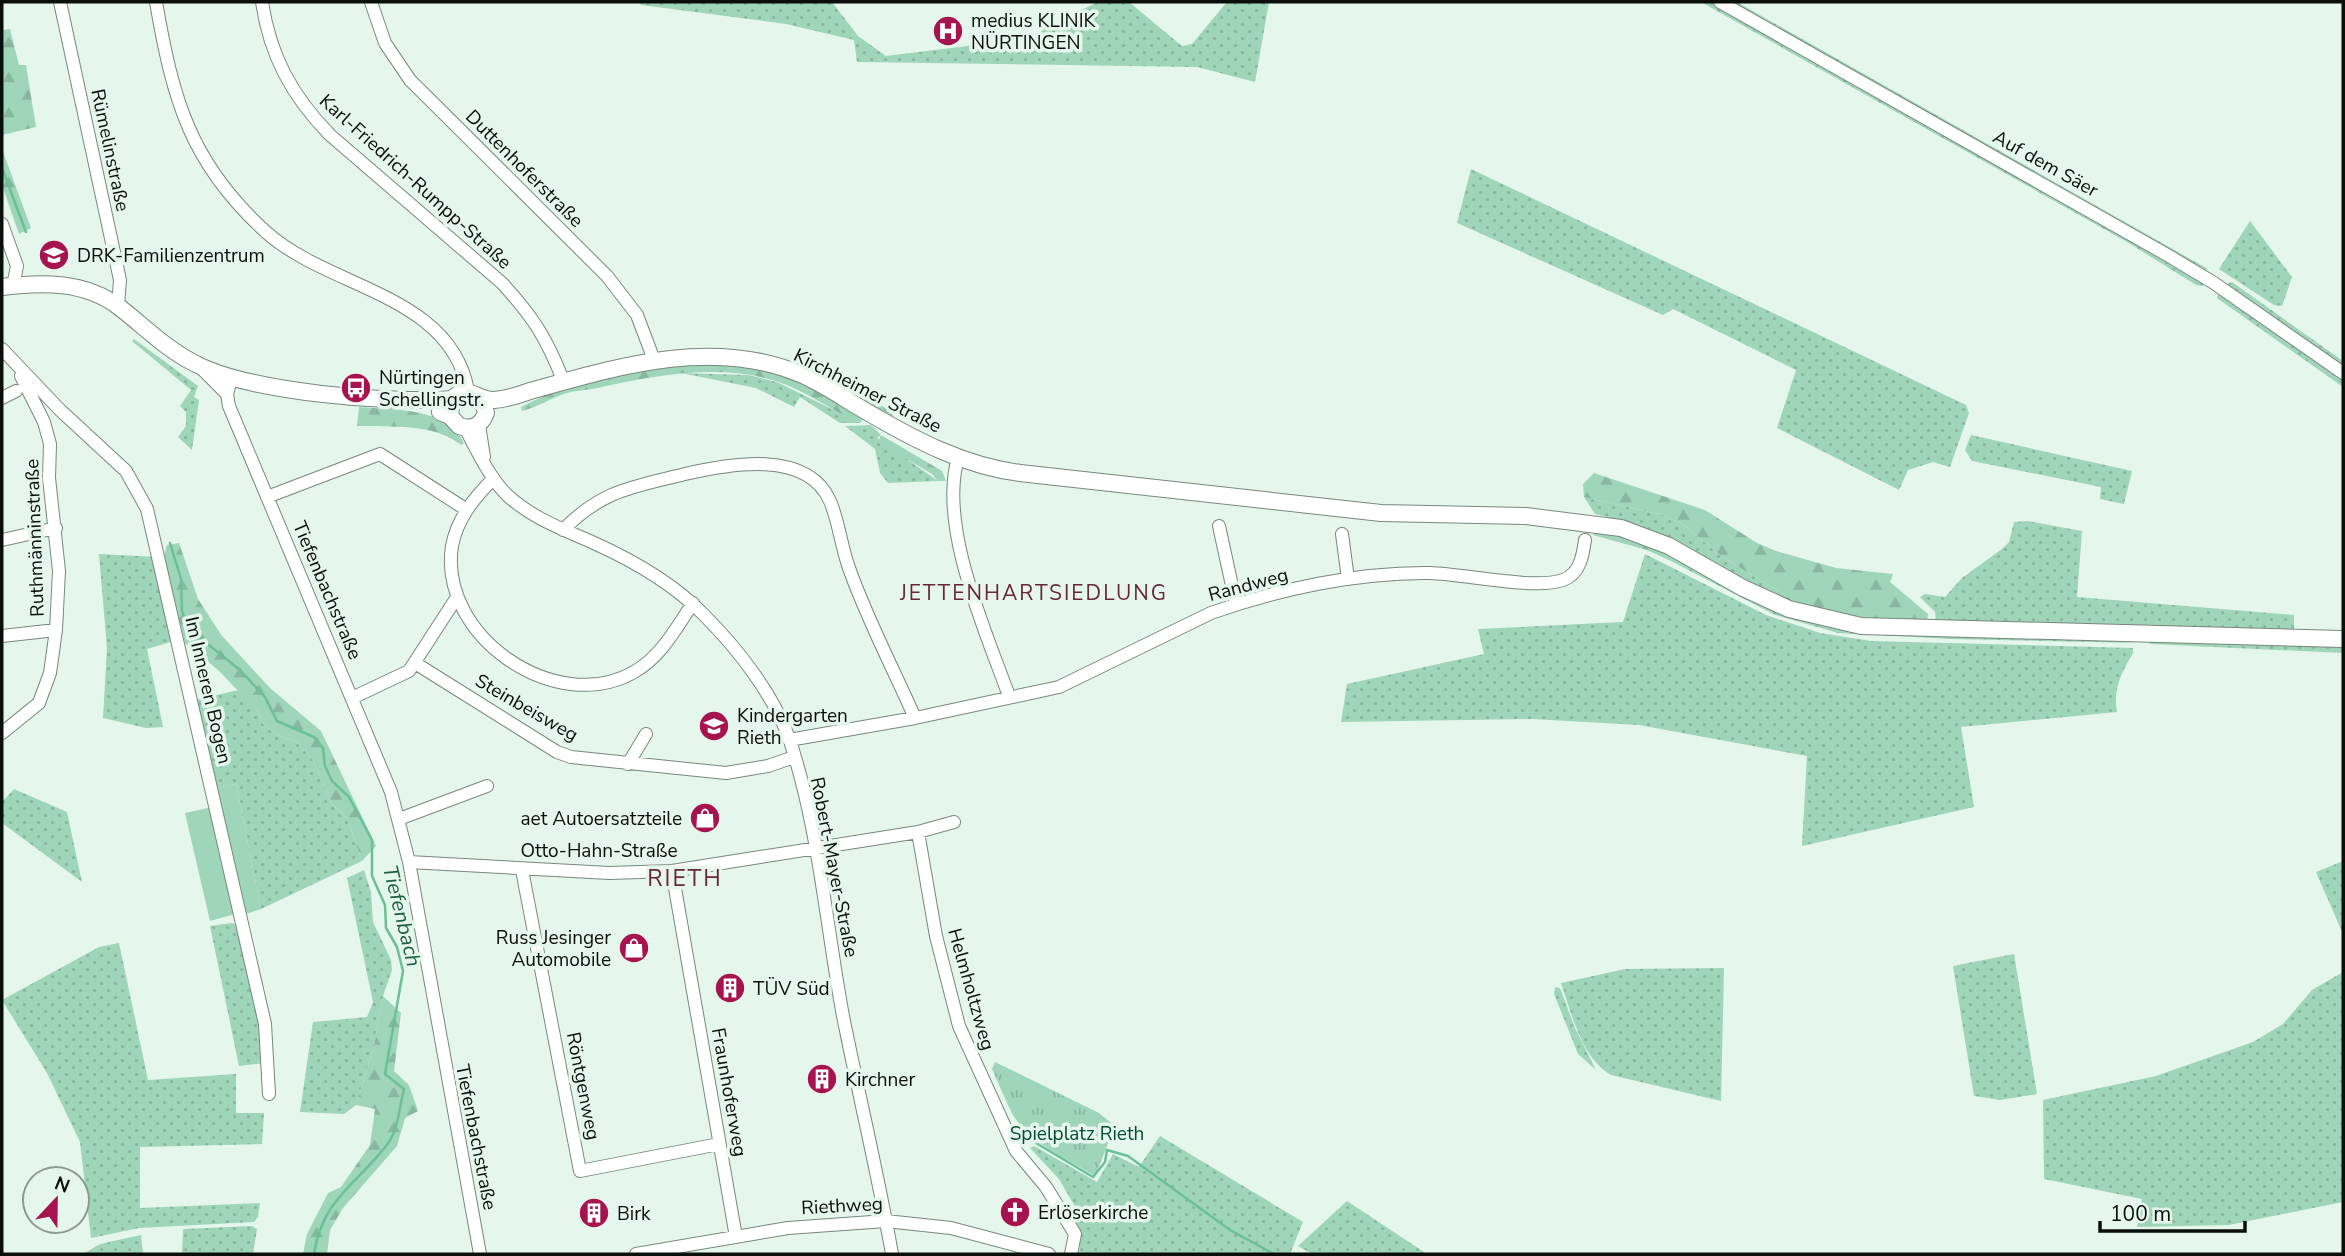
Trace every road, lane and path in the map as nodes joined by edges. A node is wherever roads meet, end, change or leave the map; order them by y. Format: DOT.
graph roads {
  1 [pos="60,2"];
  2 [pos="156,2"];
  3 [pos="262,2"];
  4 [pos="371,2"];
  5 [pos="1720,2"];
  6 [pos="2,224"];
  7 [pos="5,286"];
  8 [pos="118,306"];
  9 [pos="2,349"];
  10 [pos="654,360"];
  11 [pos="196,365"];
  12 [pos="19,370"];
  13 [pos="2343,373"];
  14 [pos="232,376"];
  15 [pos="563,380"];
  16 [pos="16,391"];
  17 [pos="228,394"];
  18 [pos="2,398"];
  19 [pos="452,399"];
  20 [pos="405,401"];
  21 [pos="476,411"];
  22 [pos="450,416"];
  23 [pos="958,458"];
  24 [pos="493,479"];
  25 [pos="267,497"];
  26 [pos="467,510"];
  27 [pos="1219,526"];
  28 [pos="56,528"];
  29 [pos="562,530"];
  30 [pos="1342,534"];
  31 [pos="2,540"];
  32 [pos="1585,540"];
  33 [pos="1348,579"];
  34 [pos="457,597"];
  35 [pos="693,603"];
  36 [pos="1237,604"];
  37 [pos="56,630"];
  38 [pos="2,636"];
  39 [pos="2343,639"];
  40 [pos="415,663"];
  41 [pos="1009,696"];
  42 [pos="354,697"];
  43 [pos="915,718"];
  44 [pos="2,733"];
  45 [pos="646,734"];
  46 [pos="789,740"];
  47 [pos="794,757"];
  48 [pos="628,764"];
  49 [pos="487,786"];
  50 [pos="399,819"];
  51 [pos="954,822"];
  52 [pos="918,832"];
  53 [pos="815,847"];
  54 [pos="408,862"];
  55 [pos="522,870"];
  56 [pos="672,871"];
  57 [pos="269,1094"];
  58 [pos="719,1144"];
  59 [pos="886,1221"];
  60 [pos="736,1237"];
  61 [pos="480,1254"];
  62 [pos="636,1254"];
  63 [pos="892,1254"];
  64 [pos="1049,1254"];
  65 [pos="1070,1254"];
  1 -- 8 [label="street, Rümelinstraße"];
  2 -- 21 [label="street, Robert-Mayer-Straße"];
  3 -- 15 [label="street, Karl-Friedrich-Rumpp-Straße"];
  4 -- 10 [label="street, Duttenhoferstraße"];
  5 -- 13 [label="street, Auf dem Säer"];
  6 -- 7 [label="street"];
  7 -- 8 [label="main road, Kirchheimer Straße"];
  8 -- 11 [label="main road, Kirchheimer Straße"];
  8 -- 14 [label="main road, Kirchheimer Straße"];
  9 -- 12 [label="street, Im Inneren Bogen"];
  10 -- 15 [label="main road, Kirchheimer Straße"];
  10 -- 23 [label="main road, Kirchheimer Straße"];
  11 -- 14 [label="main road, Kirchheimer Straße"];
  11 -- 17 [label="street"];
  12 -- 28 [label="street, Ruthmänninstraße"];
  12 -- 57 [label="street, Im Inneren Bogen"];
  14 -- 17 [label="street, Tiefenbachstraße"];
  14 -- 20 [label="main road, Kirchheimer Straße"];
  15 -- 21 [label="main road, Kirchheimer Straße"];
  16 -- 18 [label="street"];
  17 -- 25 [label="street, Tiefenbachstraße"];
  19 -- 20 [label="main road, Kirchheimer Straße"];
  19 -- 21 [label="main road, Kirchheimer Straße"];
  19 -- 22 [label="main road"];
  20 -- 22 [label="main road, Kirchheimer Straße"];
  21 -- 22 [label="main road, Kirchheimer Straße"];
  21 -- 24 [label="street, Robert-Mayer-Straße"];
  23 -- 39 [label="main road, Kirchheimer Straße"];
  23 -- 41 [label="street"];
  24 -- 26 [label="street"];
  24 -- 29 [label="street, Robert-Mayer-Straße"];
  25 -- 26 [label="street"];
  25 -- 42 [label="street, Tiefenbachstraße"];
  26 -- 34 [label="street"];
  27 -- 36 [label="street"];
  28 -- 31 [label="street"];
  28 -- 37 [label="street, Ruthmänninstraße"];
  29 -- 35 [label="street, Robert-Mayer-Straße"];
  29 -- 43 [label="street"];
  30 -- 33 [label="street"];
  32 -- 33 [label="street, Randweg"];
  33 -- 36 [label="street, Randweg"];
  34 -- 35 [label="street"];
  34 -- 40 [label="street"];
  35 -- 46 [label="street, Robert-Mayer-Straße"];
  36 -- 41 [label="street, Randweg"];
  37 -- 38 [label="street"];
  37 -- 44 [label="street, Ruthmänninstraße"];
  40 -- 42 [label="street"];
  40 -- 48 [label="street, Steinbeisweg"];
  41 -- 43 [label="street, Randweg"];
  42 -- 50 [label="street, Tiefenbachstraße"];
  43 -- 46 [label="street, Randweg"];
  45 -- 48 [label="street"];
  46 -- 47 [label="street, Robert-Mayer-Straße"];
  47 -- 48 [label="street, Steinbeisweg"];
  47 -- 53 [label="street, Robert-Mayer-Straße"];
  49 -- 50 [label="street"];
  50 -- 54 [label="street, Tiefenbachstraße"];
  51 -- 52 [label="street, Otto-Hahn-Straße"];
  52 -- 53 [label="street, Otto-Hahn-Straße"];
  52 -- 65 [label="street, Helmholtzweg"];
  53 -- 56 [label="street, Otto-Hahn-Straße"];
  53 -- 59 [label="street, Robert-Mayer-Straße"];
  54 -- 55 [label="street, Otto-Hahn-Straße"];
  54 -- 61 [label="street, Tiefenbachstraße"];
  55 -- 56 [label="street, Otto-Hahn-Straße"];
  55 -- 58 [label="street, Röntgenweg"];
  56 -- 58 [label="street, Fraunhoferweg"];
  58 -- 60 [label="street, Fraunhoferweg"];
  59 -- 60 [label="street, Riethweg"];
  59 -- 63 [label="street, Robert-Mayer-Straße"];
  59 -- 64 [label="street, Riethweg"];
  60 -- 62 [label="street, Riethweg"];
}
